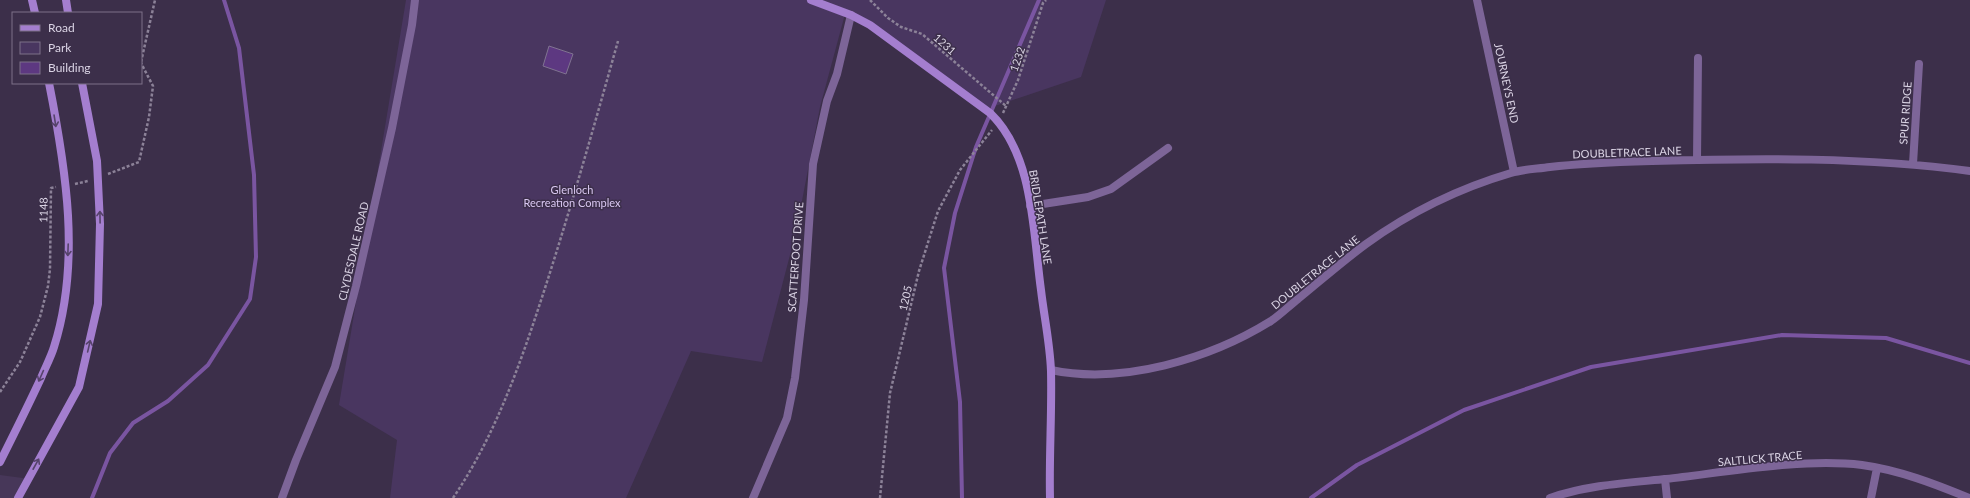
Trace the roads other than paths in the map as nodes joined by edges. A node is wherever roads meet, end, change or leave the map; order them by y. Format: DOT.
graph roads {
  1 [pos="32,0"];
  2 [pos="66,0"];
  3 [pos="415,0"];
  4 [pos="811,0"];
  5 [pos="1477,0"];
  6 [pos="35,12"];
  7 [pos="68,12"];
  8 [pos="851,15"];
  9 [pos="1698,58"];
  10 [pos="1919,64"];
  11 [pos="49,84"];
  12 [pos="82,84"];
  13 [pos="1168,148"];
  14 [pos="1697,160"];
  15 [pos="1913,164"];
  16 [pos="1970,171"];
  17 [pos="1514,172"];
  18 [pos="1030,206"];
  19 [pos="1051,370"];
  20 [pos="0,462"];
  21 [pos="1877,468"];
  22 [pos="1665,479"];
  23 [pos="18,498"];
  24 [pos="282,498"];
  25 [pos="754,498"];
  26 [pos="1050,498"];
  27 [pos="1550,498"];
  28 [pos="1667,498"];
  29 [pos="1871,498"];
  30 [pos="1969,498"];
  1 -- 6 [label="main road"];
  2 -- 7 [label="main road"];
  3 -- 24 [label="street, CLYDESDALE ROAD"];
  4 -- 8 [label="main road, BRIDLEPATH LANE"];
  5 -- 17 [label="street, JOURNEYS END"];
  8 -- 18 [label="main road, BRIDLEPATH LANE"];
  8 -- 25 [label="street, SCATTERFOOT DRIVE"];
  9 -- 14 [label="street"];
  10 -- 15 [label="street, SPUR RIDGE"];
  11 -- 20 [label="main road, one-way"];
  23 -- 12 [label="main road, one-way"];
  13 -- 18 [label="street"];
  14 -- 15 [label="street, DOUBLETRACE LANE"];
  14 -- 17 [label="street, DOUBLETRACE LANE"];
  15 -- 16 [label="street, DOUBLETRACE LANE"];
  17 -- 19 [label="street, DOUBLETRACE LANE"];
  18 -- 19 [label="main road, BRIDLEPATH LANE"];
  19 -- 26 [label="main road, BRIDLEPATH LANE"];
  21 -- 22 [label="street, SALTLICK TRACE"];
  21 -- 29 [label="street"];
  21 -- 30 [label="street, SALTLICK TRACE"];
  22 -- 27 [label="street, SALTLICK TRACE"];
  22 -- 28 [label="street"];
}
